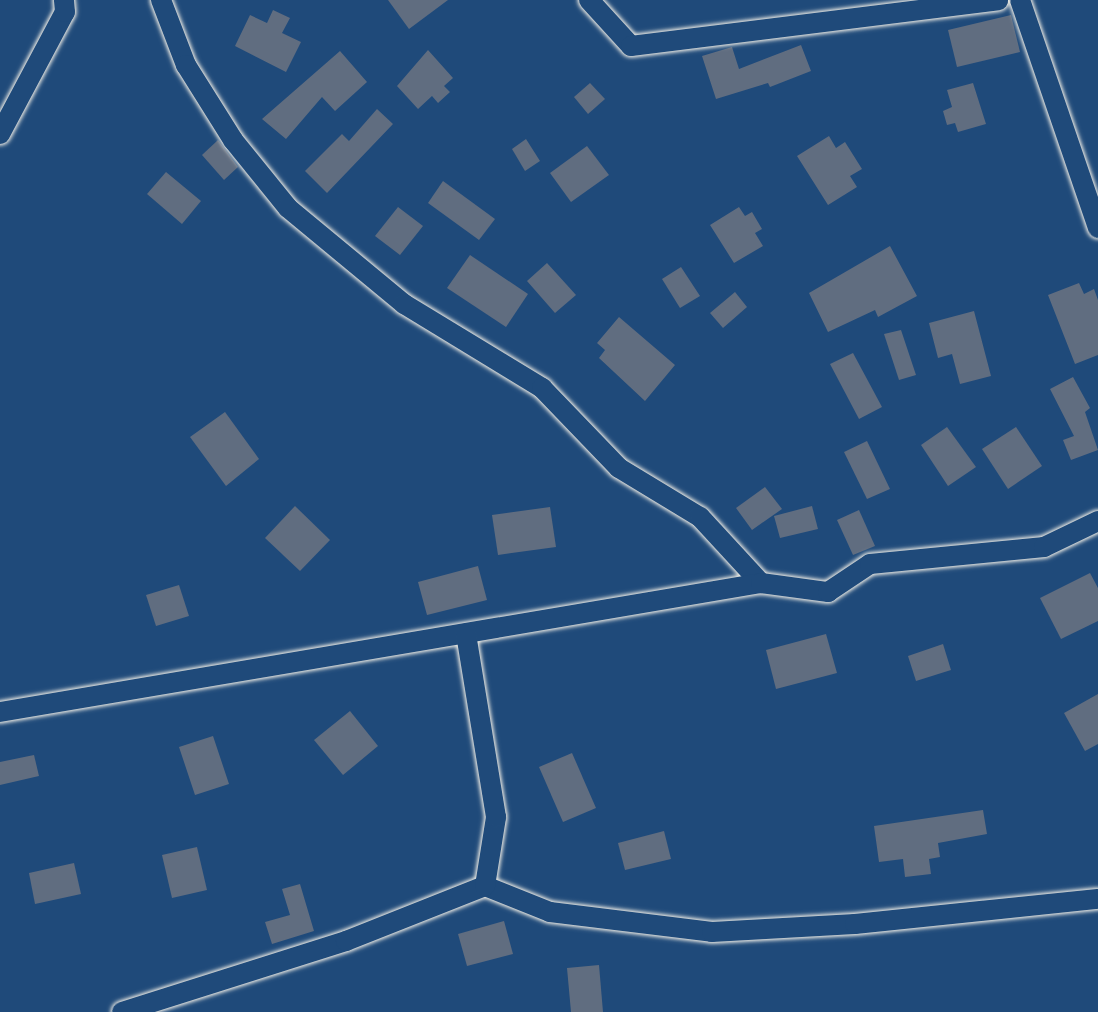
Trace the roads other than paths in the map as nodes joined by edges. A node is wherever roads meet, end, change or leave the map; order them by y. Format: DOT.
graph roads {
  1 [pos="64,0"];
  2 [pos="161,0"];
  3 [pos="589,0"];
  4 [pos="998,0"];
  5 [pos="1020,0"];
  6 [pos="0,134"];
  7 [pos="1098,228"];
  8 [pos="1098,521"];
  9 [pos="761,583"];
  10 [pos="466,633"];
  11 [pos="0,712"];
  12 [pos="485,886"];
  13 [pos="1098,899"];
  14 [pos="122,1012"];
  1 -- 6 [label="street"];
  2 -- 9 [label="street"];
  3 -- 4 [label="street"];
  5 -- 7 [label="street"];
  8 -- 9 [label="street"];
  9 -- 10 [label="street"];
  10 -- 11 [label="street"];
  10 -- 12 [label="street"];
  12 -- 13 [label="street"];
  12 -- 14 [label="street"];
}
